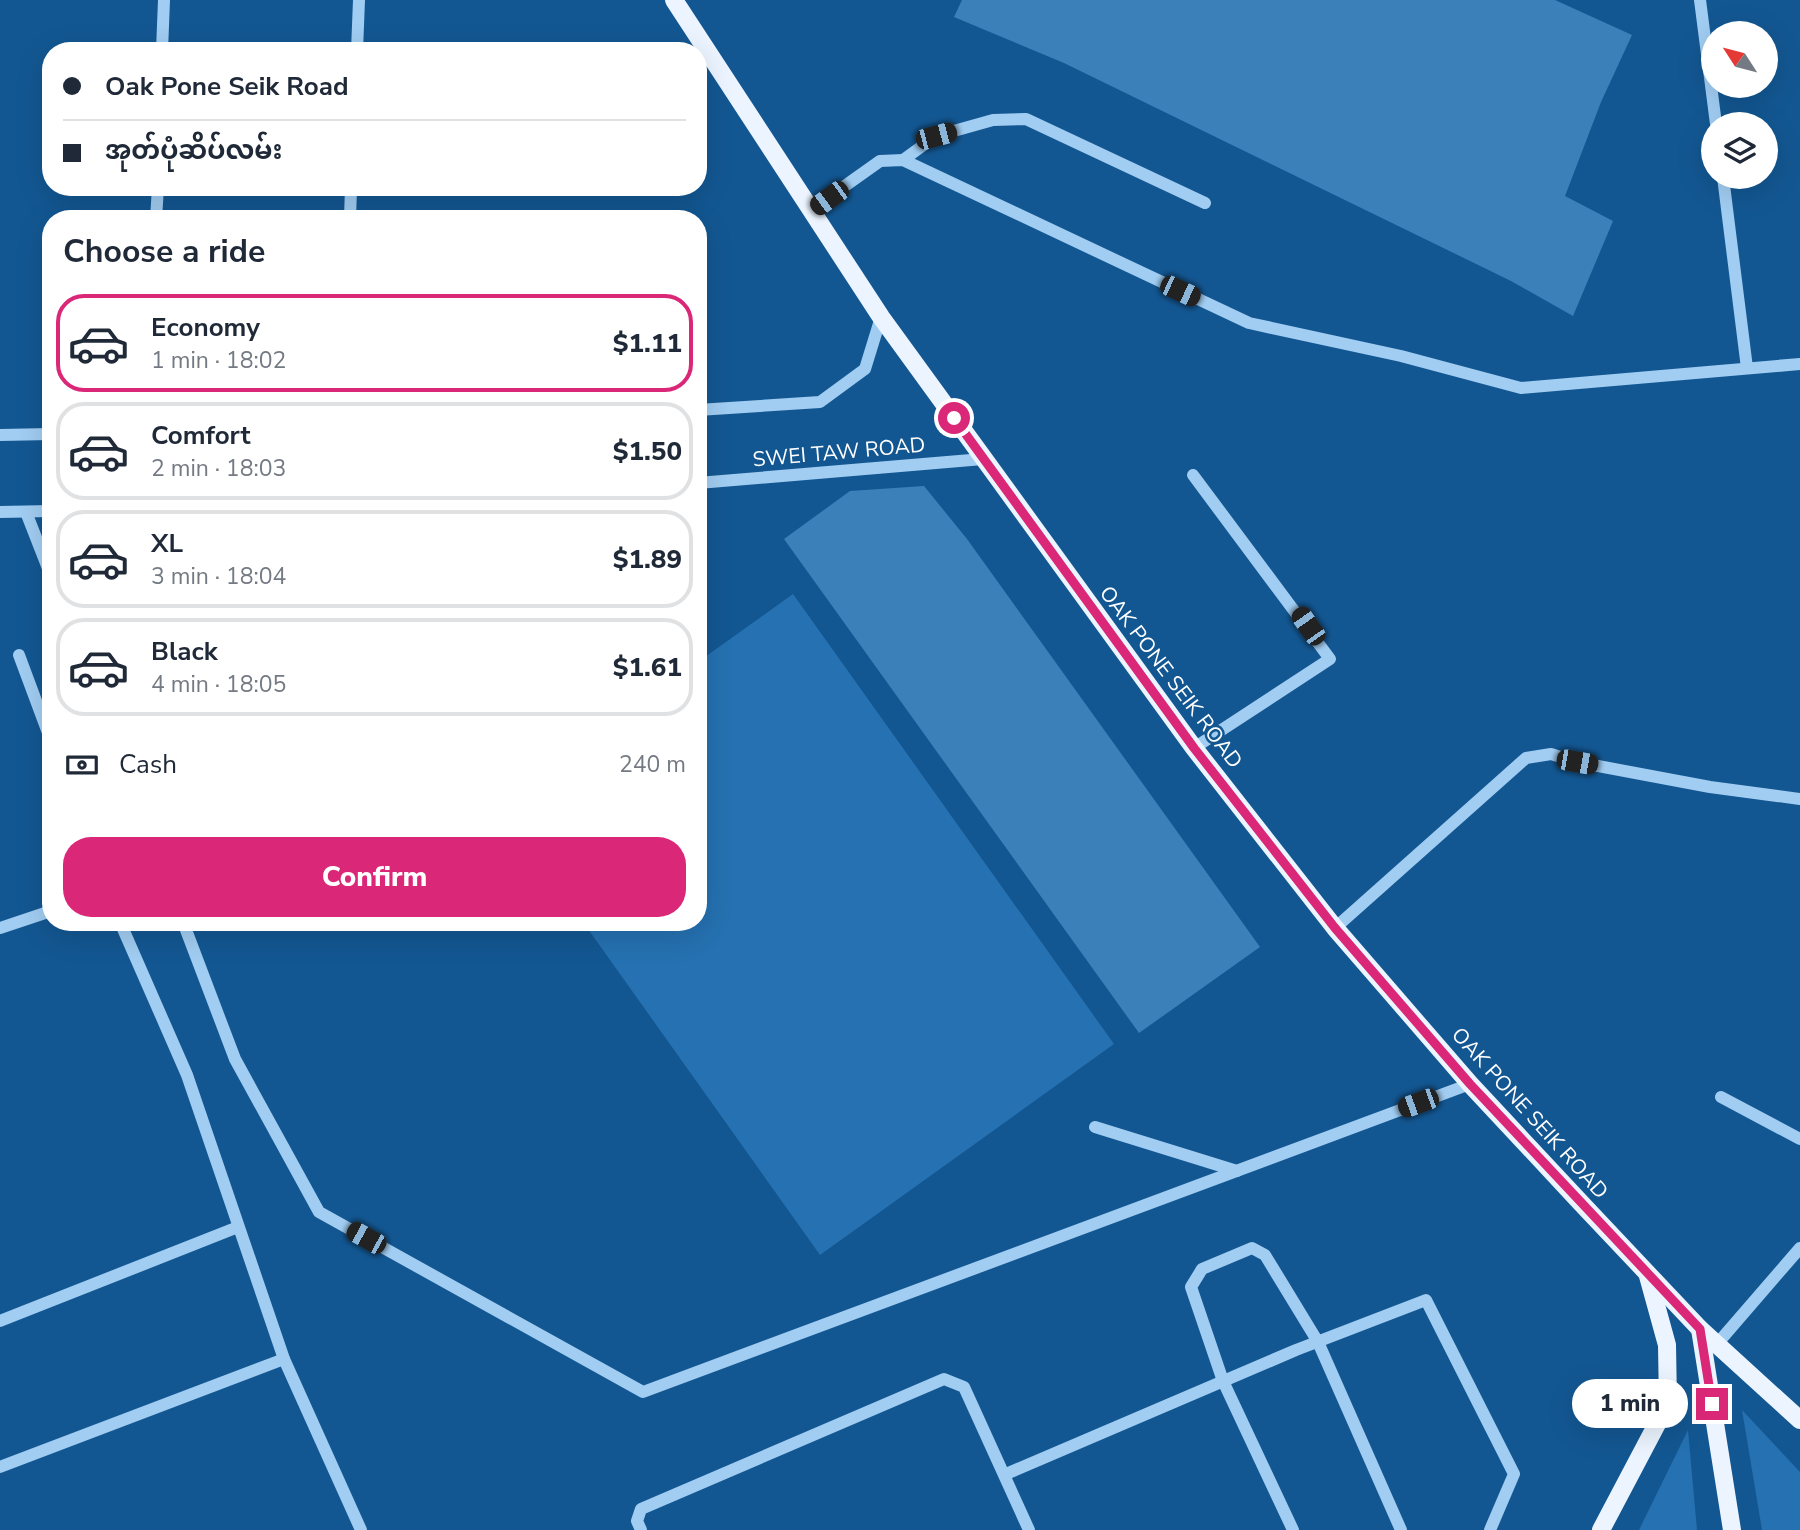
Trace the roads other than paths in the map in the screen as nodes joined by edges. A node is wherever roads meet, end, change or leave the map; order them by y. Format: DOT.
graph roads {
  1 [pos="164,0"];
  2 [pos="359,0"];
  3 [pos="674,0"];
  4 [pos="1700,0"];
  5 [pos="162,42"];
  6 [pos="357,42"];
  7 [pos="701,42"];
  8 [pos="707,51"];
  9 [pos="1714,112"];
  10 [pos="903,160"];
  11 [pos="1725,189"];
  12 [pos="1205,203"];
  13 [pos="811,210"];
  14 [pos="881,317"];
  15 [pos="1800,364"];
  16 [pos="1747,368"];
  17 [pos="707,409"];
  18 [pos="0,435"];
  19 [pos="42,435"];
  20 [pos="983,459"];
  21 [pos="1193,475"];
  22 [pos="707,482"];
  23 [pos="0,512"];
  24 [pos="26,512"];
  25 [pos="42,512"];
  26 [pos="42,553"];
  27 [pos="19,655"];
  28 [pos="42,717"];
  29 [pos="1194,748"];
  30 [pos="1800,799"];
  31 [pos="42,914"];
  32 [pos="0,928"];
  33 [pos="1335,928"];
  34 [pos="124,931"];
  35 [pos="186,931"];
  36 [pos="1470,1084"];
  37 [pos="1721,1097"];
  38 [pos="1095,1127"];
  39 [pos="1798,1132"];
  40 [pos="1237,1171"];
  41 [pos="238,1227"];
  42 [pos="1800,1248"];
  43 [pos="1647,1272"];
  44 [pos="0,1321"];
  45 [pos="1700,1329"];
  46 [pos="1318,1342"];
  47 [pos="1717,1344"];
  48 [pos="284,1359"];
  49 [pos="1223,1381"];
  50 [pos="1800,1420"];
  51 [pos="0,1467"];
  52 [pos="1006,1474"];
  53 [pos="361,1530"];
  54 [pos="641,1530"];
  55 [pos="1029,1530"];
  56 [pos="1293,1530"];
  57 [pos="1401,1530"];
  58 [pos="1489,1530"];
  59 [pos="1601,1530"];
  60 [pos="1732,1530"];
  1 -- 5 [label="street"];
  2 -- 6 [label="street"];
  3 -- 7 [label="main road, OAK PONE SEIK ROAD"];
  4 -- 9 [label="street"];
  8 -- 13 [label="main road, OAK PONE SEIK ROAD"];
  10 -- 12 [label="street"];
  10 -- 13 [label="street"];
  10 -- 16 [label="street"];
  11 -- 16 [label="street"];
  13 -- 14 [label="main road, OAK PONE SEIK ROAD"];
  14 -- 17 [label="street"];
  14 -- 20 [label="main road, OAK PONE SEIK ROAD"];
  15 -- 16 [label="street"];
  18 -- 19 [label="street"];
  20 -- 22 [label="street, SWEI TAW ROAD"];
  20 -- 29 [label="main road, OAK PONE SEIK ROAD"];
  21 -- 29 [label="street"];
  23 -- 24 [label="street"];
  24 -- 25 [label="street"];
  24 -- 26 [label="street"];
  27 -- 28 [label="street"];
  29 -- 33 [label="main road, OAK PONE SEIK ROAD"];
  30 -- 33 [label="street"];
  31 -- 32 [label="street"];
  33 -- 36 [label="main road, OAK PONE SEIK ROAD"];
  34 -- 41 [label="street"];
  35 -- 40 [label="street"];
  36 -- 40 [label="street"];
  36 -- 43 [label="main road, OAK PONE SEIK ROAD"];
  37 -- 39 [label="street"];
  38 -- 40 [label="street"];
  41 -- 44 [label="street"];
  41 -- 48 [label="street"];
  42 -- 47 [label="street"];
  43 -- 45 [label="main road, OAK PONE SEIK ROAD"];
  43 -- 59 [label="main road"];
  45 -- 47 [label="main road, OAK PONE SEIK ROAD"];
  45 -- 60 [label="main road"];
  46 -- 49 [label="street"];
  46 -- 49 [label="street"];
  46 -- 57 [label="street"];
  46 -- 58 [label="street"];
  47 -- 50 [label="main road, OAK PONE SEIK ROAD"];
  48 -- 51 [label="street"];
  48 -- 53 [label="street"];
  49 -- 52 [label="street"];
  49 -- 56 [label="street"];
  52 -- 54 [label="street"];
  52 -- 55 [label="street"];
}
